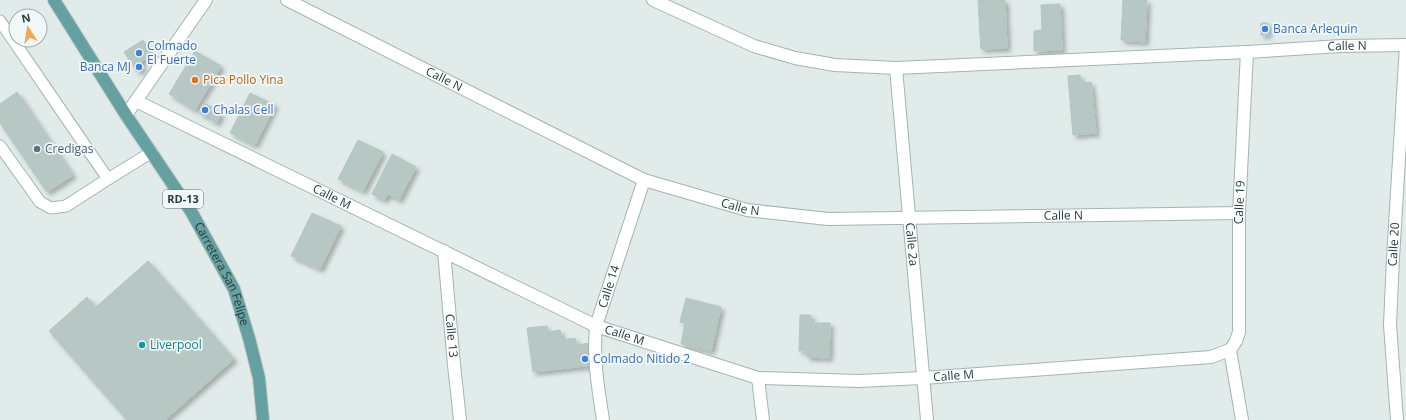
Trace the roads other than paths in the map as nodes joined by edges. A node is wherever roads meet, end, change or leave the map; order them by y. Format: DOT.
graph roads {
  1 [pos="54,0"];
  2 [pos="206,0"];
  3 [pos="287,0"];
  4 [pos="653,0"];
  5 [pos="0,21"];
  6 [pos="1406,45"];
  7 [pos="1247,52"];
  8 [pos="896,68"];
  9 [pos="136,101"];
  10 [pos="126,115"];
  11 [pos="0,146"];
  12 [pos="152,152"];
  13 [pos="108,179"];
  14 [pos="644,180"];
  15 [pos="1239,213"];
  16 [pos="908,217"];
  17 [pos="444,251"];
  18 [pos="596,326"];
  19 [pos="1230,350"];
  20 [pos="758,378"];
  21 [pos="923,378"];
  22 [pos="263,420"];
  23 [pos="460,420"];
  24 [pos="603,420"];
  25 [pos="763,420"];
  26 [pos="927,420"];
  27 [pos="1242,420"];
  28 [pos="1397,420"];
  1 -- 10 [label="main road, Carretera San Felipe / RD-13"];
  2 -- 9 [label="street"];
  3 -- 14 [label="street, Calle N"];
  4 -- 8 [label="street, Calle N"];
  5 -- 13 [label="lane"];
  6 -- 7 [label="street, Calle N"];
  6 -- 28 [label="street, Calle 20"];
  7 -- 8 [label="street, Calle N"];
  7 -- 15 [label="street, Calle 19"];
  8 -- 16 [label="street, Calle 2a"];
  9 -- 10 [label="street"];
  9 -- 17 [label="street, Calle M"];
  10 -- 12 [label="main road, Carretera San Felipe / RD-13"];
  11 -- 13 [label="lane"];
  12 -- 13 [label="lane"];
  12 -- 22 [label="main road, Carretera San Felipe / RD-13"];
  14 -- 16 [label="street, Calle N"];
  14 -- 18 [label="street, Calle 14"];
  15 -- 16 [label="street, Calle N"];
  15 -- 19 [label="street, Calle 19"];
  16 -- 21 [label="street, Calle 2a"];
  17 -- 18 [label="street, Calle M"];
  17 -- 23 [label="street, Calle 13"];
  18 -- 20 [label="street, Calle M"];
  18 -- 24 [label="street, Calle 14"];
  19 -- 21 [label="street, Calle M"];
  19 -- 27 [label="street"];
  20 -- 21 [label="street, Calle M"];
  20 -- 25 [label="street"];
  21 -- 26 [label="street, Calle 2a"];
}
